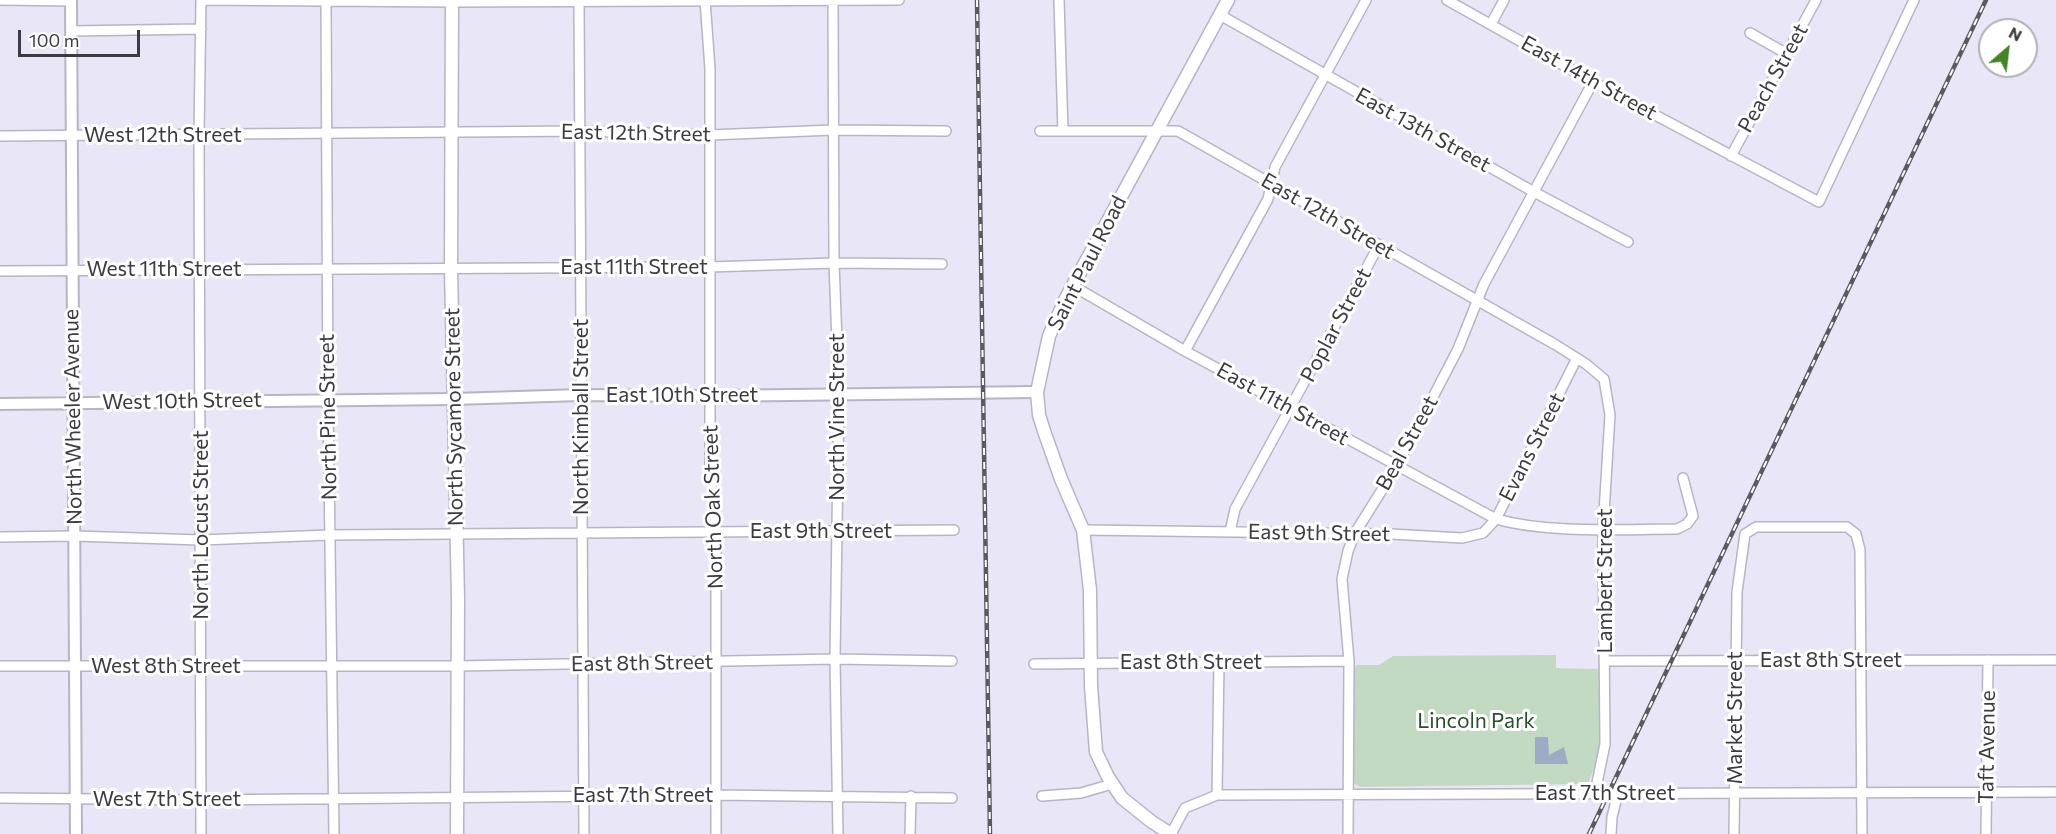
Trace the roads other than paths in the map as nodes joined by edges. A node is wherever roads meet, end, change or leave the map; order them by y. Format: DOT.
graph roads {
  1 [pos="0,0"];
  2 [pos="71,0"];
  3 [pos="201,0"];
  4 [pos="579,0"];
  5 [pos="705,0"];
  6 [pos="899,0"];
  7 [pos="1059,0"];
  8 [pos="1228,0"];
  9 [pos="1366,0"];
  10 [pos="1447,0"];
  11 [pos="1504,0"];
  12 [pos="1816,0"];
  13 [pos="1914,0"];
  14 [pos="326,1"];
  15 [pos="453,1"];
  16 [pos="833,1"];
  17 [pos="1220,15"];
  18 [pos="1491,24"];
  19 [pos="201,29"];
  20 [pos="71,31"];
  21 [pos="1750,33"];
  22 [pos="1787,54"];
  23 [pos="1326,75"];
  24 [pos="1593,82"];
  25 [pos="1158,129"];
  26 [pos="833,130"];
  27 [pos="1063,130"];
  28 [pos="579,131"];
  29 [pos="946,131"];
  30 [pos="1040,131"];
  31 [pos="452,133"];
  32 [pos="327,134"];
  33 [pos="199,135"];
  34 [pos="710,135"];
  35 [pos="0,136"];
  36 [pos="71,136"];
  37 [pos="1731,156"];
  38 [pos="1270,183"];
  39 [pos="1534,192"];
  40 [pos="1628,242"];
  41 [pos="1379,245"];
  42 [pos="834,263"];
  43 [pos="942,264"];
  44 [pos="580,266"];
  45 [pos="709,267"];
  46 [pos="327,268"];
  47 [pos="451,268"];
  48 [pos="200,269"];
  49 [pos="71,270"];
  50 [pos="0,271"];
  51 [pos="1073,286"];
  52 [pos="1477,301"];
  53 [pos="1185,351"];
  54 [pos="1577,358"];
  55 [pos="1596,372"];
  56 [pos="1037,392"];
  57 [pos="839,394"];
  58 [pos="581,395"];
  59 [pos="709,396"];
  60 [pos="454,399"];
  61 [pos="200,400"];
  62 [pos="328,400"];
  63 [pos="73,403"];
  64 [pos="0,404"];
  65 [pos="1291,408"];
  66 [pos="1397,466"];
  67 [pos="1683,478"];
  68 [pos="1496,519"];
  69 [pos="1603,529"];
  70 [pos="1083,530"];
  71 [pos="837,531"];
  72 [pos="954,531"];
  73 [pos="716,532"];
  74 [pos="1230,532"];
  75 [pos="582,533"];
  76 [pos="1355,533"];
  77 [pos="1484,533"];
  78 [pos="329,535"];
  79 [pos="456,535"];
  80 [pos="75,536"];
  81 [pos="0,537"];
  82 [pos="201,540"];
  83 [pos="835,659"];
  84 [pos="1862,659"];
  85 [pos="1988,660"];
  86 [pos="2056,660"];
  87 [pos="952,661"];
  88 [pos="1349,661"];
  89 [pos="1605,661"];
  90 [pos="1735,661"];
  91 [pos="716,662"];
  92 [pos="1091,662"];
  93 [pos="1219,662"];
  94 [pos="1034,664"];
  95 [pos="583,665"];
  96 [pos="0,666"];
  97 [pos="77,666"];
  98 [pos="202,666"];
  99 [pos="332,666"];
  100 [pos="458,666"];
  101 [pos="1112,784"];
  102 [pos="1618,792"];
  103 [pos="1862,792"];
  104 [pos="1987,792"];
  105 [pos="2056,792"];
  106 [pos="1595,793"];
  107 [pos="1735,793"];
  108 [pos="1348,794"];
  109 [pos="716,795"];
  110 [pos="1216,795"];
  111 [pos="457,796"];
  112 [pos="584,796"];
  113 [pos="837,796"];
  114 [pos="911,796"];
  115 [pos="1042,796"];
  116 [pos="0,798"];
  117 [pos="76,798"];
  118 [pos="334,798"];
  119 [pos="952,798"];
  120 [pos="201,800"];
  121 [pos="76,834"];
  122 [pos="201,834"];
  123 [pos="334,834"];
  124 [pos="457,834"];
  125 [pos="584,834"];
  126 [pos="716,834"];
  127 [pos="838,834"];
  128 [pos="910,834"];
  129 [pos="1171,834"];
  130 [pos="1348,834"];
  131 [pos="1611,834"];
  132 [pos="1734,834"];
  133 [pos="1862,834"];
  134 [pos="1986,834"];
  1 -- 2 [label="street"];
  2 -- 20 [label="street, North Wheeler Avenue"];
  3 -- 14 [label="street"];
  3 -- 19 [label="street, North Locust Street"];
  4 -- 5 [label="street"];
  4 -- 15 [label="street"];
  4 -- 28 [label="street, North Kimball Street"];
  5 -- 16 [label="street"];
  5 -- 34 [label="street, North Oak Street"];
  6 -- 16 [label="street"];
  7 -- 27 [label="street"];
  8 -- 17 [label="main road, Saint Paul Road"];
  9 -- 23 [label="street"];
  10 -- 18 [label="street, East 14th Street"];
  11 -- 18 [label="street"];
  12 -- 22 [label="street, Peach Street"];
  13 -- 37 [label="street, East 14th Street"];
  14 -- 15 [label="street"];
  14 -- 32 [label="street, North Pine Street"];
  15 -- 31 [label="main road, North Sycamore Street"];
  16 -- 26 [label="street, North Vine Street"];
  17 -- 23 [label="street, East 13th Street"];
  17 -- 25 [label="main road, Saint Paul Road"];
  18 -- 24 [label="street, East 14th Street"];
  19 -- 20 [label="street"];
  19 -- 33 [label="street, North Locust Street"];
  20 -- 36 [label="street, North Wheeler Avenue"];
  21 -- 22 [label="street"];
  22 -- 37 [label="street, Peach Street"];
  23 -- 38 [label="street"];
  23 -- 39 [label="street, East 13th Street"];
  24 -- 37 [label="street, East 14th Street"];
  24 -- 39 [label="street, Beal Street"];
  25 -- 27 [label="street, East 12th Street"];
  25 -- 38 [label="street, East 12th Street"];
  25 -- 51 [label="main road, Saint Paul Road"];
  26 -- 29 [label="street, East 12th Street"];
  26 -- 34 [label="street, East 12th Street"];
  26 -- 42 [label="street, North Vine Street"];
  27 -- 30 [label="street, East 12th Street"];
  28 -- 31 [label="street, East 12th Street"];
  28 -- 34 [label="street, East 12th Street"];
  28 -- 44 [label="street, North Kimball Street"];
  31 -- 32 [label="street, East 12th Street"];
  31 -- 47 [label="main road, North Sycamore Street"];
  32 -- 33 [label="street, West 12th Street"];
  32 -- 46 [label="street, North Pine Street"];
  33 -- 36 [label="street, West 12th Street"];
  33 -- 48 [label="street, North Locust Street"];
  34 -- 45 [label="street, North Oak Street"];
  35 -- 36 [label="street, West 12th Street"];
  36 -- 49 [label="street, North Wheeler Avenue"];
  38 -- 41 [label="street, East 12th Street"];
  38 -- 53 [label="street"];
  39 -- 40 [label="street, East 13th Street"];
  39 -- 52 [label="street, Beal Street"];
  41 -- 52 [label="street, East 12th Street"];
  41 -- 65 [label="street, Poplar Street"];
  42 -- 43 [label="street, East 11th Street"];
  42 -- 45 [label="street, East 11th Street"];
  42 -- 57 [label="street, North Vine Street"];
  44 -- 45 [label="street, East 11th Street"];
  44 -- 47 [label="street, East 11th Street"];
  44 -- 58 [label="street, North Kimball Street"];
  45 -- 59 [label="street, North Oak Street"];
  46 -- 47 [label="street, East 11th Street"];
  46 -- 48 [label="street, West 11th Street"];
  46 -- 62 [label="street, North Pine Street"];
  47 -- 60 [label="main road, North Sycamore Street"];
  48 -- 49 [label="street, West 11th Street"];
  48 -- 61 [label="street, North Locust Street"];
  49 -- 50 [label="street, West 11th Street"];
  49 -- 63 [label="street, North Wheeler Avenue"];
  51 -- 53 [label="street, East 11th Street"];
  51 -- 56 [label="main road, Saint Paul Road"];
  52 -- 54 [label="street, East 12th Street"];
  52 -- 66 [label="street, Beal Street"];
  53 -- 65 [label="street, East 11th Street"];
  54 -- 55 [label="street, East 12th Street"];
  54 -- 68 [label="street, Evans Street"];
  55 -- 69 [label="street, Lambert Street"];
  56 -- 57 [label="street, East 10th Street"];
  56 -- 70 [label="main road, Saint Paul Road"];
  57 -- 59 [label="street, East 10th Street"];
  57 -- 71 [label="street, North Vine Street"];
  58 -- 59 [label="street, East 10th Street"];
  58 -- 60 [label="street, East 10th Street"];
  58 -- 75 [label="street, North Kimball Street"];
  59 -- 73 [label="street, North Oak Street"];
  60 -- 62 [label="street, East 10th Street"];
  60 -- 79 [label="main road, North Sycamore Street"];
  61 -- 62 [label="street, West 10th Street"];
  61 -- 63 [label="street, West 10th Street"];
  61 -- 82 [label="street, North Locust Street"];
  62 -- 78 [label="street, North Pine Street"];
  63 -- 64 [label="street, West 10th Street"];
  63 -- 80 [label="street, North Wheeler Avenue"];
  65 -- 66 [label="street, East 11th Street"];
  65 -- 74 [label="street, Poplar Street"];
  66 -- 68 [label="street, East 11th Street"];
  66 -- 76 [label="street, Beal Street"];
  67 -- 69 [label="street"];
  68 -- 69 [label="street"];
  68 -- 77 [label="street, Evans Street"];
  69 -- 89 [label="street, Lambert Street"];
  70 -- 74 [label="street, East 9th Street"];
  70 -- 92 [label="main road, Saint Paul Road"];
  71 -- 72 [label="street, East 9th Street"];
  71 -- 73 [label="street, East 9th Street"];
  71 -- 83 [label="street, North Vine Street"];
  73 -- 75 [label="street, East 9th Street"];
  73 -- 91 [label="street, North Oak Street"];
  74 -- 76 [label="street, East 9th Street"];
  75 -- 79 [label="street, East 9th Street"];
  75 -- 95 [label="street, North Kimball Street"];
  76 -- 77 [label="street, East 9th Street"];
  76 -- 88 [label="street, Beal Street"];
  78 -- 79 [label="street, East 9th Street"];
  78 -- 82 [label="street, East 9th Street"];
  78 -- 99 [label="street, North Pine Street"];
  79 -- 100 [label="main road, North Sycamore Street"];
  80 -- 81 [label="street, East 9th Street"];
  80 -- 82 [label="street, East 9th Street"];
  80 -- 97 [label="street, North Wheeler Avenue"];
  82 -- 98 [label="street, North Locust Street"];
  83 -- 87 [label="street, East 8th Street"];
  83 -- 91 [label="street, East 8th Street"];
  83 -- 113 [label="street, North Vine Street"];
  84 -- 85 [label="street, East 8th Street"];
  84 -- 90 [label="street, East 8th Street"];
  84 -- 90 [label="street, Market Street"];
  84 -- 103 [label="street"];
  85 -- 86 [label="street, East 8th Street"];
  85 -- 104 [label="street, Taft Avenue"];
  88 -- 93 [label="street, East 8th Street"];
  88 -- 108 [label="street, Beal Street"];
  89 -- 90 [label="street, East 8th Street"];
  89 -- 106 [label="street, Lambert Street"];
  90 -- 107 [label="street, Market Street"];
  91 -- 95 [label="street, East 8th Street"];
  91 -- 109 [label="street, North Oak Street"];
  92 -- 93 [label="street, East 8th Street"];
  92 -- 94 [label="street, East 8th Street"];
  92 -- 101 [label="main road, Saint Paul Road"];
  93 -- 110 [label="street"];
  95 -- 100 [label="street, East 8th Street"];
  95 -- 112 [label="street, North Kimball Street"];
  96 -- 97 [label="street, West 8th Street"];
  97 -- 98 [label="street, West 8th Street"];
  97 -- 117 [label="street, North Wheeler Avenue"];
  98 -- 99 [label="street, West 8th Street"];
  98 -- 120 [label="street, North Locust Street"];
  99 -- 100 [label="street, East 8th Street"];
  99 -- 118 [label="street, North Pine Street"];
  100 -- 111 [label="main road, North Sycamore Street"];
  101 -- 115 [label="street"];
  101 -- 129 [label="main road, Saint Paul Road"];
  102 -- 106 [label="street, East 7th Street"];
  102 -- 107 [label="street, East 7th Street"];
  102 -- 131 [label="street"];
  103 -- 104 [label="street, East 7th Street"];
  103 -- 107 [label="street, East 7th Street"];
  103 -- 133 [label="street"];
  104 -- 105 [label="street, East 7th Street"];
  104 -- 134 [label="street, Taft Avenue"];
  106 -- 108 [label="street, East 7th Street"];
  107 -- 132 [label="street, Market Street"];
  108 -- 110 [label="street, East 7th Street"];
  108 -- 130 [label="street, Beal Street"];
  109 -- 112 [label="street, East 7th Street"];
  109 -- 113 [label="street, East 7th Street"];
  109 -- 126 [label="street, North Oak Street"];
  110 -- 129 [label="street, East 7th Street"];
  111 -- 112 [label="street, East 7th Street"];
  111 -- 118 [label="street, East 7th Street"];
  111 -- 124 [label="main road, North Sycamore Street"];
  112 -- 125 [label="street, North Kimball Street"];
  113 -- 114 [label="street, East 7th Street"];
  113 -- 127 [label="street, North Vine Street"];
  114 -- 119 [label="street, East 7th Street"];
  114 -- 128 [label="street"];
  116 -- 117 [label="street, West 7th Street"];
  117 -- 120 [label="street, West 7th Street"];
  117 -- 121 [label="street, North Wheeler Avenue"];
  118 -- 120 [label="street, West 7th Street"];
  118 -- 123 [label="street, North Pine Street"];
  120 -- 122 [label="street, North Locust Street"];
}
